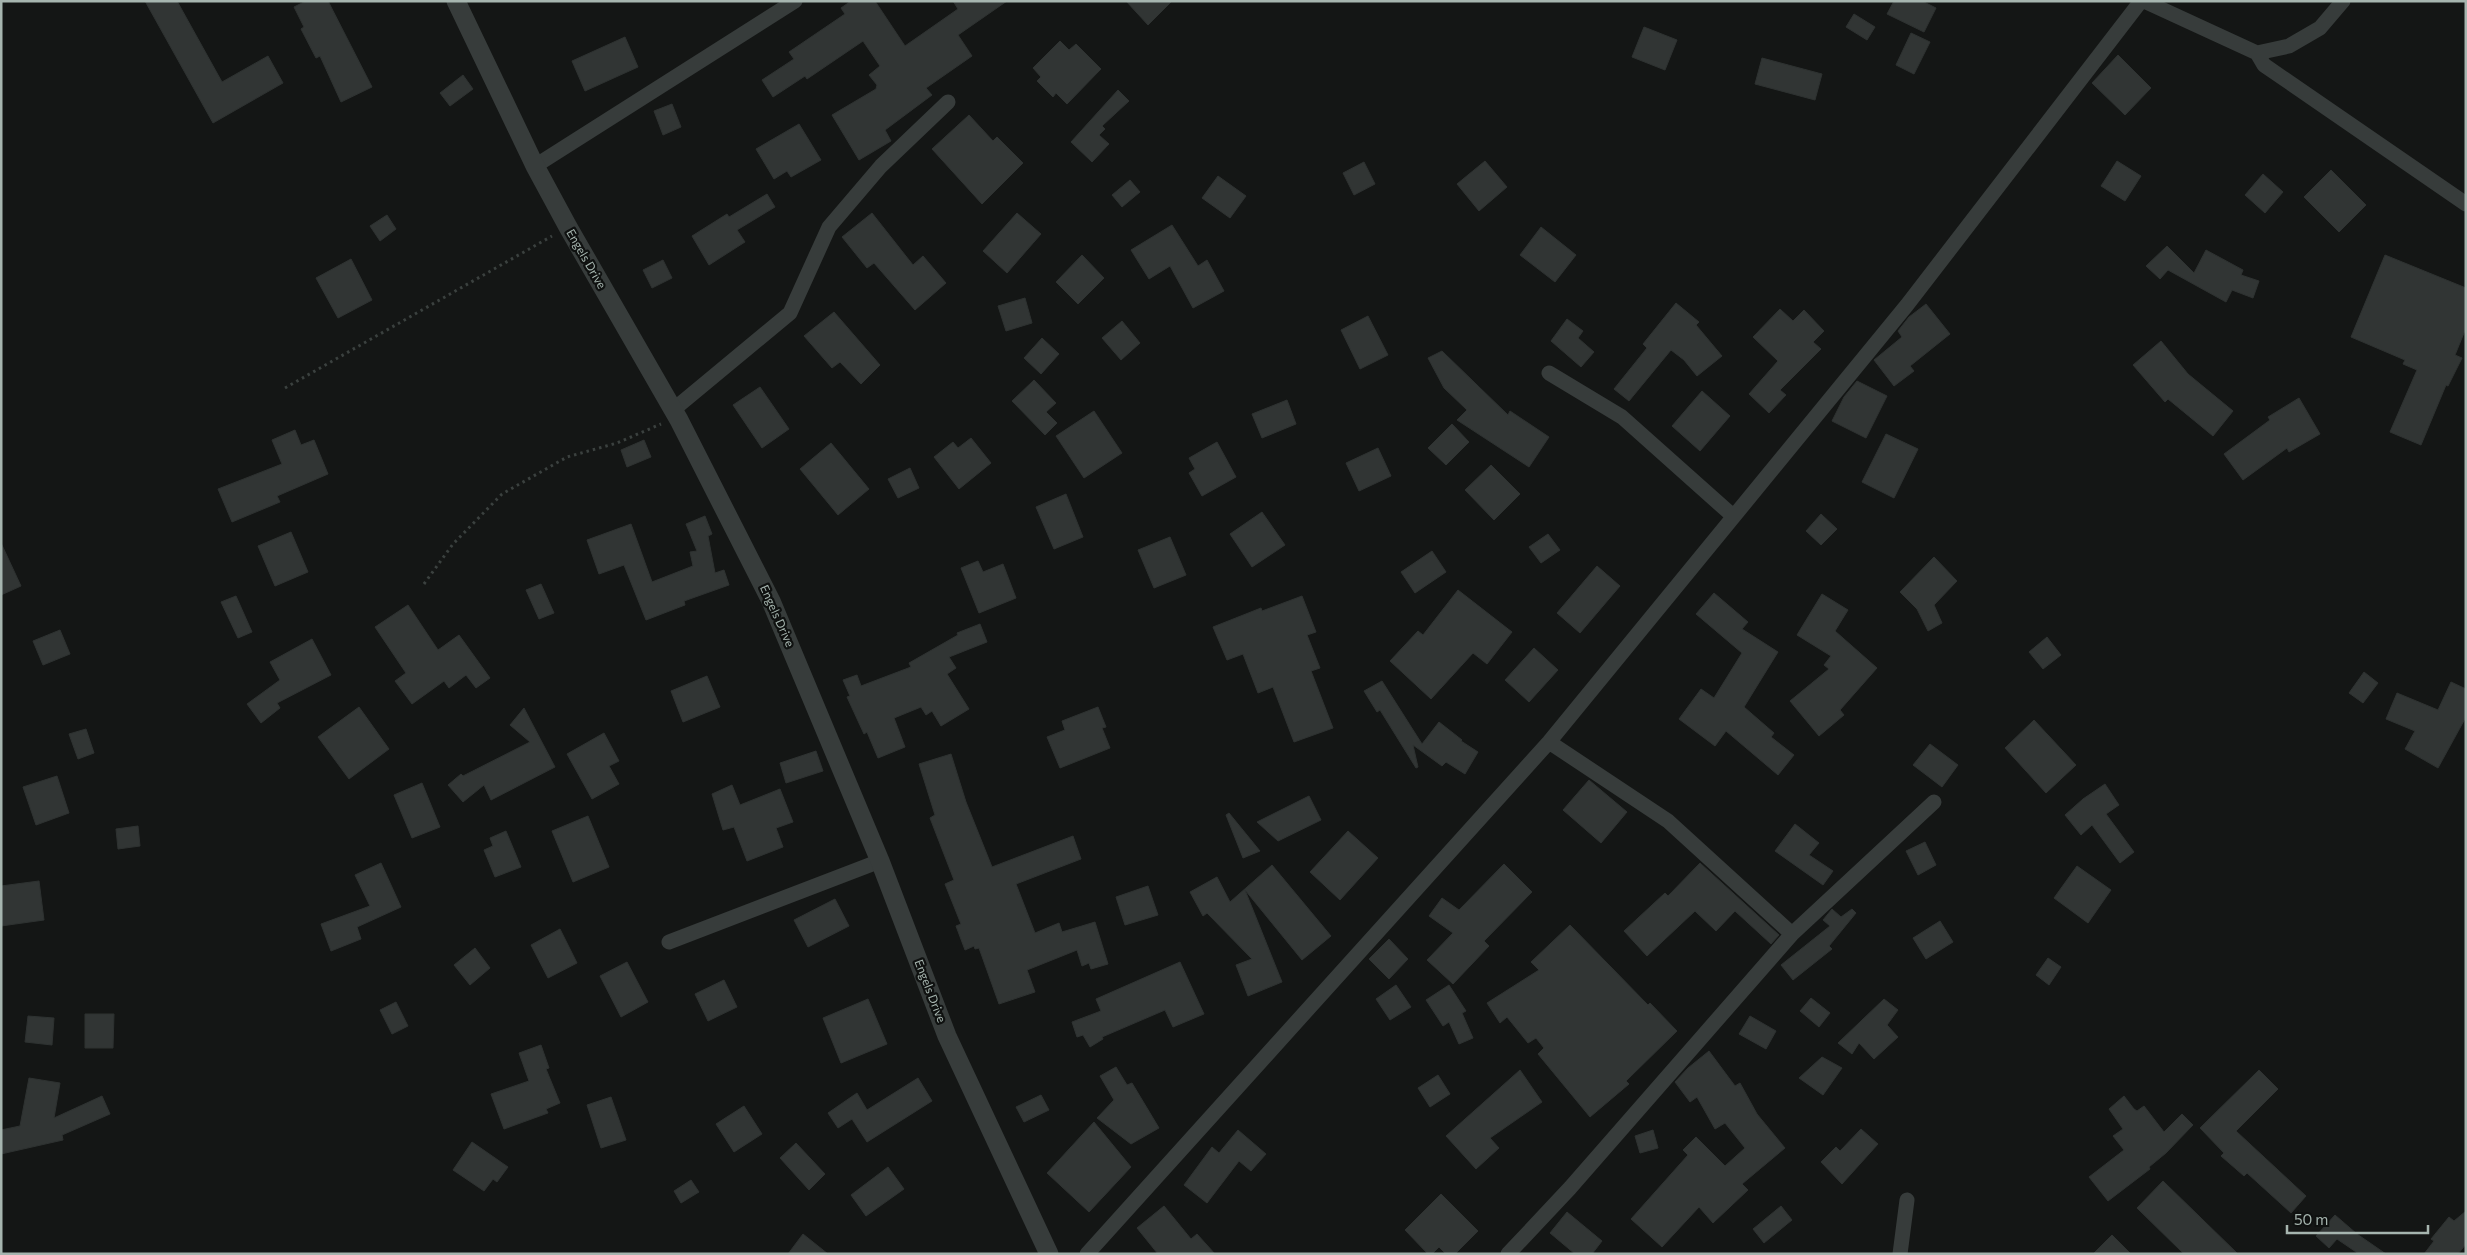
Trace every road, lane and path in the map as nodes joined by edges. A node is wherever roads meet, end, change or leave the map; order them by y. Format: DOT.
graph roads {
  1 [pos="456,1"];
  2 [pos="795,1"];
  3 [pos="2142,1"];
  4 [pos="2343,1"];
  5 [pos="2257,54"];
  6 [pos="948,102"];
  7 [pos="535,166"];
  8 [pos="2466,204"];
  9 [pos="568,227"];
  10 [pos="1549,373"];
  11 [pos="285,388"];
  12 [pos="676,415"];
  13 [pos="1733,516"];
  14 [pos="424,584"];
  15 [pos="1549,742"];
  16 [pos="1934,802"];
  17 [pos="880,861"];
  18 [pos="1792,934"];
  19 [pos="669,942"];
  20 [pos="1907,1200"];
  21 [pos="1049,1254"];
  22 [pos="1087,1254"];
  23 [pos="1508,1254"];
  24 [pos="1900,1254"];
  1 -- 7 [label="street, Engels Drive"];
  2 -- 7 [label="street"];
  3 -- 5 [label="street"];
  3 -- 13 [label="street"];
  4 -- 5 [label="street"];
  5 -- 8 [label="street"];
  6 -- 12 [label="street"];
  7 -- 9 [label="street, Engels Drive"];
  9 -- 11 [label="path"];
  9 -- 12 [label="street, Engels Drive"];
  10 -- 13 [label="street"];
  12 -- 14 [label="path"];
  12 -- 17 [label="street, Engels Drive"];
  13 -- 15 [label="street"];
  15 -- 18 [label="street"];
  15 -- 22 [label="street"];
  16 -- 18 [label="street"];
  17 -- 19 [label="street"];
  17 -- 21 [label="street, Engels Drive"];
  18 -- 23 [label="street"];
  20 -- 24 [label="street"];
}
